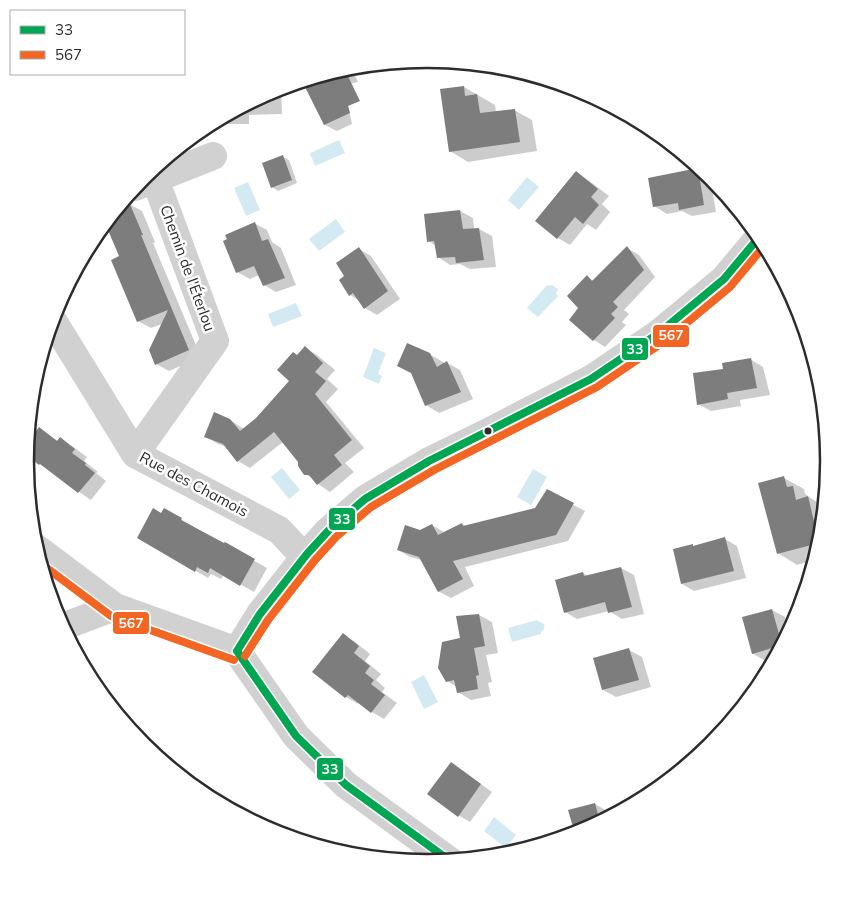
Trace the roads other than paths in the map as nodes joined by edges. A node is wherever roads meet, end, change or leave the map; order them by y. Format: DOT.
graph roads {
  1 [pos="213,156"];
  2 [pos="152,180"];
  3 [pos="146,186"];
  4 [pos="754,243"];
  5 [pos="58,328"];
  6 [pos="135,454"];
  7 [pos="45,554"];
  8 [pos="307,554"];
  9 [pos="115,607"];
  10 [pos="69,624"];
  11 [pos="237,651"];
  12 [pos="440,854"];
  1 -- 2 [label="street, Chemin de l'Éterlou"];
  3 -- 6 [label="street, Chemin de l'Éterlou"];
  4 -- 8 [label="street"];
  5 -- 6 [label="street, Rue des Chamois"];
  6 -- 8 [label="street, Rue des Chamois"];
  7 -- 9 [label="street"];
  8 -- 11 [label="street"];
  9 -- 10 [label="street"];
  9 -- 11 [label="street"];
  11 -- 12 [label="street"];
}
